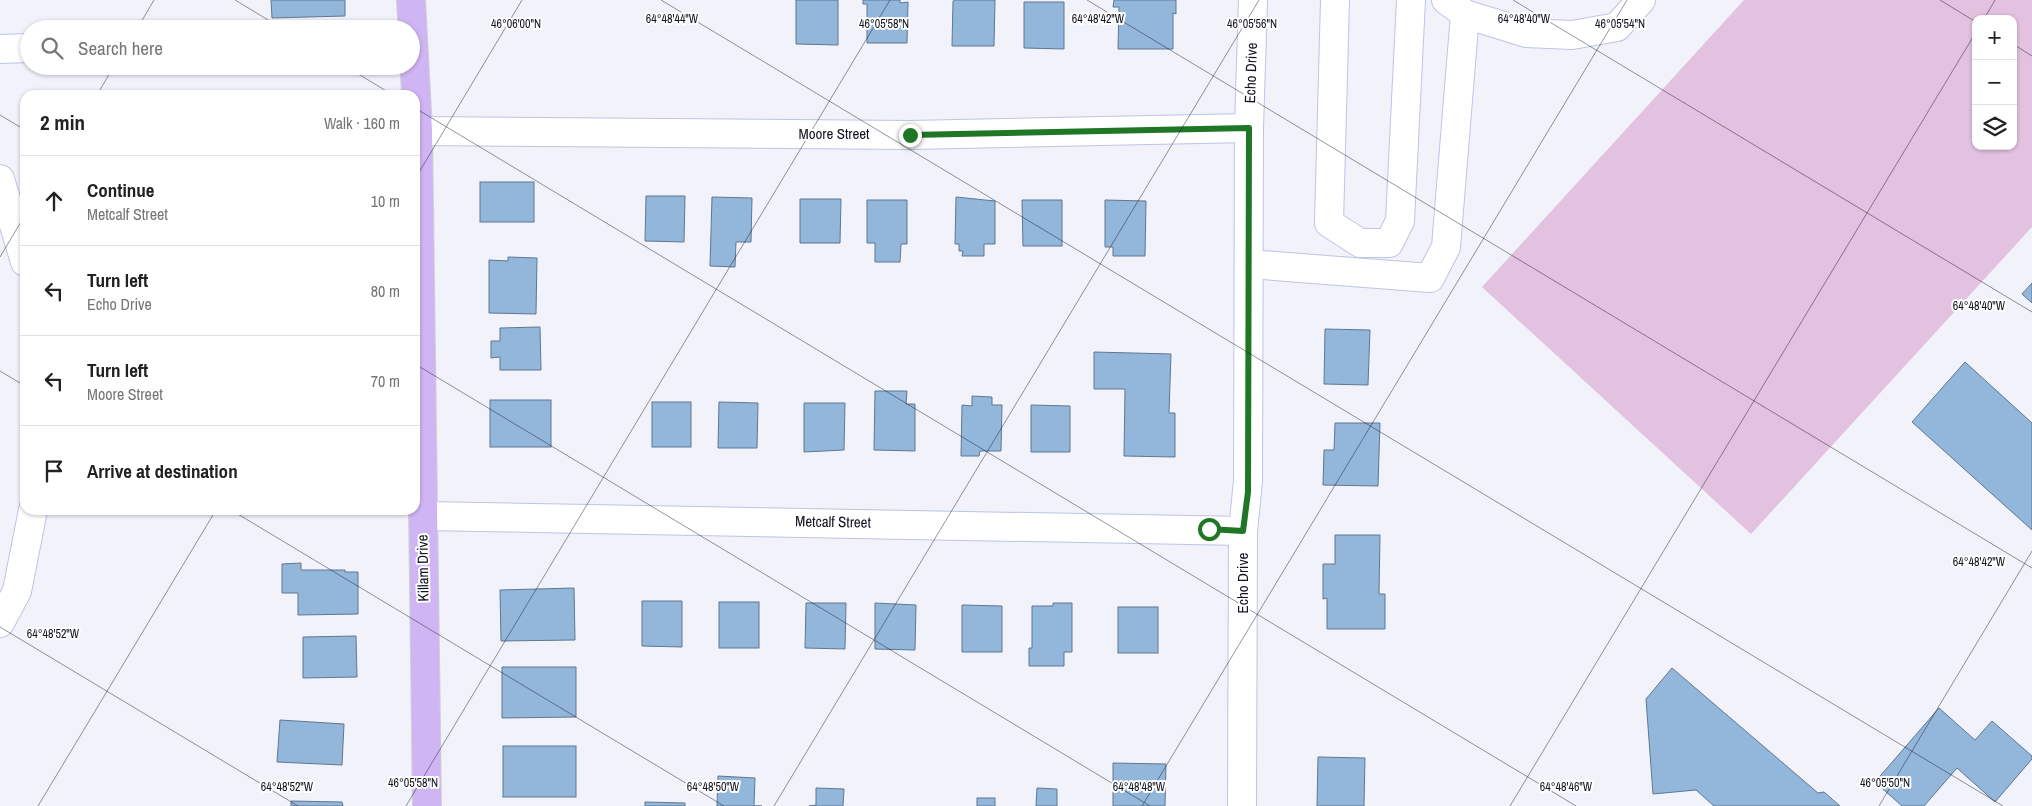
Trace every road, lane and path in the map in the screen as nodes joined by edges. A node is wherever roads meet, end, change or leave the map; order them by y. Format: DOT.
graph roads {
  1 [pos="411,0"];
  2 [pos="1253,0"];
  3 [pos="1336,0"];
  4 [pos="1411,0"];
  5 [pos="1641,0"];
  6 [pos="1456,7"];
  7 [pos="411,20"];
  8 [pos="0,48"];
  9 [pos="20,48"];
  10 [pos="414,75"];
  11 [pos="415,90"];
  12 [pos="1249,128"];
  13 [pos="420,131"];
  14 [pos="0,179"];
  15 [pos="20,245"];
  16 [pos="1249,264"];
  17 [pos="420,285"];
  18 [pos="32,515"];
  19 [pos="423,516"];
  20 [pos="1243,531"];
  21 [pos="0,623"];
  22 [pos="427,806"];
  23 [pos="1242,806"];
  1 -- 7 [label="main road, Killam Drive"];
  2 -- 12 [label="street, Echo Drive"];
  3 -- 4 [label="street"];
  5 -- 6 [label="street"];
  6 -- 16 [label="street"];
  8 -- 9 [label="street"];
  10 -- 11 [label="main road, Killam Drive"];
  12 -- 13 [label="street, Moore Street"];
  12 -- 16 [label="street, Echo Drive"];
  14 -- 15 [label="street"];
  16 -- 20 [label="street, Echo Drive"];
  17 -- 19 [label="main road, Killam Drive"];
  18 -- 21 [label="street"];
  19 -- 20 [label="street, Metcalf Street"];
  19 -- 22 [label="main road, Killam Drive"];
  20 -- 23 [label="street, Echo Drive"];
}
